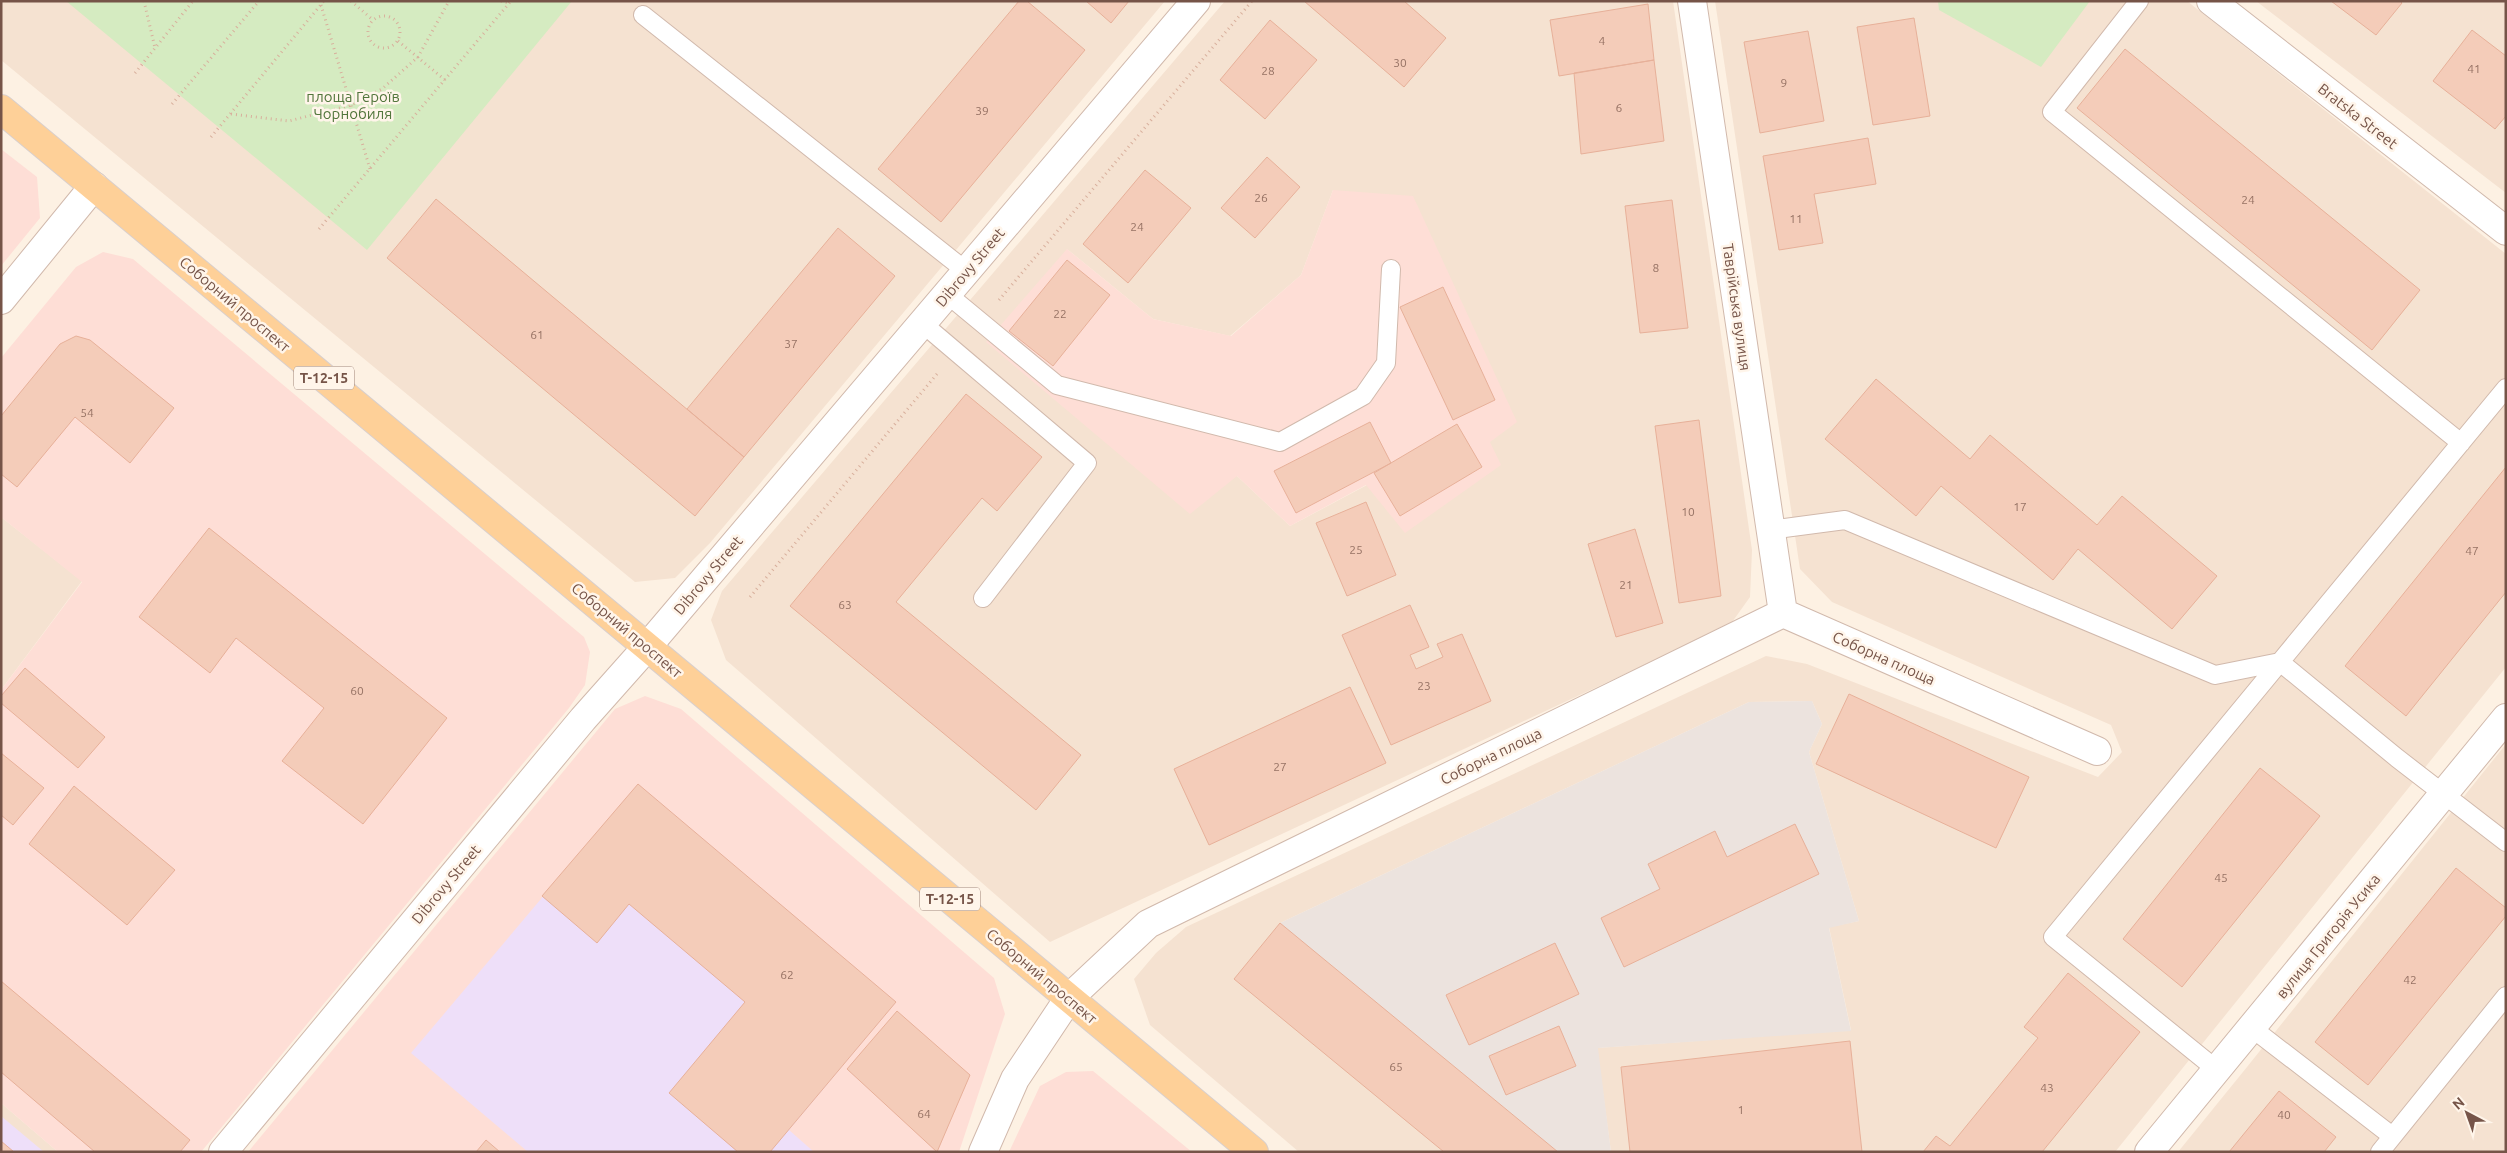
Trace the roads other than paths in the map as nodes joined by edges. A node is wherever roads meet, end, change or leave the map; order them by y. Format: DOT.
graph roads {
  1 [pos="1196,1"];
  2 [pos="1692,1"];
  3 [pos="2139,1"];
  4 [pos="2211,1"];
  5 [pos="643,15"];
  6 [pos="1,109"];
  7 [pos="94,186"];
  8 [pos="2506,230"];
  9 [pos="1390,269"];
  10 [pos="966,272"];
  11 [pos="947,294"];
  12 [pos="1,300"];
  13 [pos="922,323"];
  14 [pos="2506,388"];
  15 [pos="2461,443"];
  16 [pos="1770,530"];
  17 [pos="983,598"];
  18 [pos="1783,613"];
  19 [pos="647,647"];
  20 [pos="2280,662"];
  21 [pos="2506,718"];
  22 [pos="2097,751"];
  23 [pos="2444,795"];
  24 [pos="2506,842"];
  25 [pos="2506,996"];
  26 [pos="1069,998"];
  27 [pos="2252,1028"];
  28 [pos="2217,1070"];
  29 [pos="2392,1136"];
  30 [pos="223,1152"];
  31 [pos="983,1152"];
  32 [pos="1254,1152"];
  33 [pos="2149,1152"];
  34 [pos="2380,1152"];
  1 -- 10 [label="street, Dibrovy Street"];
  2 -- 16 [label="street, Таврійська вулиця"];
  3 -- 15 [label="lane"];
  4 -- 8 [label="street, Bratska Street"];
  5 -- 10 [label="lane"];
  6 -- 7 [label="main road, Соборний проспект / Т-12-15"];
  7 -- 12 [label="street"];
  7 -- 19 [label="main road, Соборний проспект / Т-12-15"];
  9 -- 11 [label="lane"];
  10 -- 11 [label="street, Dibrovy Street"];
  11 -- 13 [label="street, Dibrovy Street"];
  13 -- 17 [label="lane"];
  13 -- 19 [label="street, Dibrovy Street"];
  14 -- 15 [label="lane"];
  15 -- 20 [label="lane"];
  16 -- 18 [label="street, Таврійська вулиця"];
  16 -- 20 [label="lane"];
  18 -- 22 [label="street, Соборна площа"];
  18 -- 26 [label="street, Соборна площа"];
  19 -- 26 [label="main road, Соборний проспект / Т-12-15"];
  19 -- 30 [label="street, Dibrovy Street"];
  20 -- 23 [label="lane"];
  20 -- 28 [label="lane"];
  21 -- 23 [label="street, вулиця Григорія Усика"];
  23 -- 24 [label="lane"];
  23 -- 27 [label="street, вулиця Григорія Усика"];
  25 -- 29 [label="lane"];
  26 -- 31 [label="street, Соборна площа"];
  26 -- 32 [label="main road, Соборний проспект / Т-12-15"];
  27 -- 28 [label="street, вулиця Григорія Усика"];
  27 -- 29 [label="lane"];
  28 -- 33 [label="street, вулиця Григорія Усика"];
  29 -- 34 [label="lane"];
}
